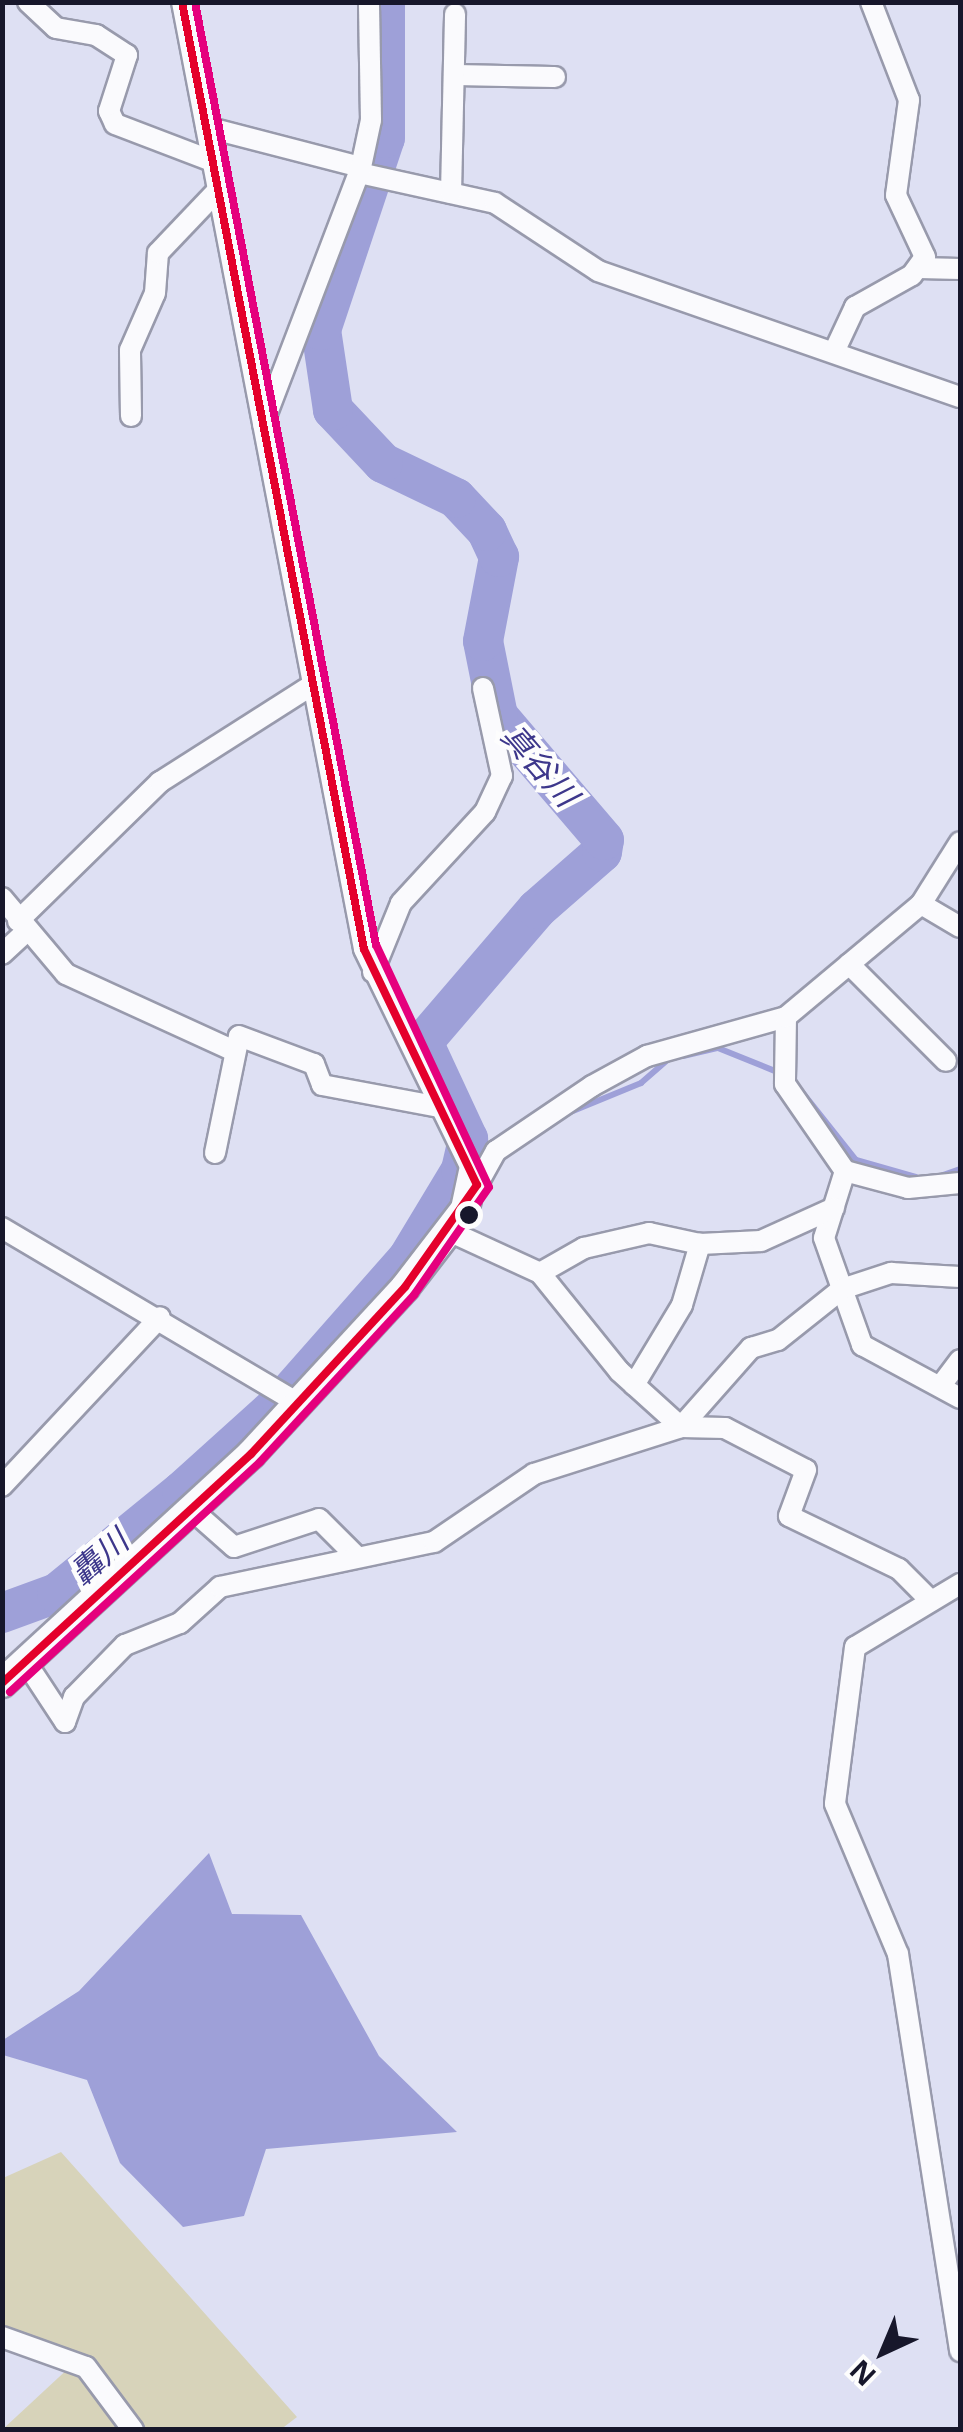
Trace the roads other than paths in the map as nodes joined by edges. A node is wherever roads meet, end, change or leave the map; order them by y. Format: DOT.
graph roads {
  1 [pos="28,2"];
  2 [pos="182,2"];
  3 [pos="369,2"];
  4 [pos="871,2"];
  5 [pos="456,14"];
  6 [pos="454,75"];
  7 [pos="555,77"];
  8 [pos="206,127"];
  9 [pos="212,160"];
  10 [pos="360,170"];
  11 [pos="218,190"];
  12 [pos="450,194"];
  13 [pos="919,268"];
  14 [pos="960,269"];
  15 [pos="834,352"];
  16 [pos="960,397"];
  17 [pos="131,416"];
  18 [pos="262,424"];
  19 [pos="312,684"];
  20 [pos="483,688"];
  21 [pos="960,842"];
  22 [pos="2,898"];
  23 [pos="920,904"];
  24 [pos="23,926"];
  25 [pos="960,927"];
  26 [pos="2,954"];
  27 [pos="849,964"];
  28 [pos="373,972"];
  29 [pos="786,1017"];
  30 [pos="234,1051"];
  31 [pos="946,1061"];
  32 [pos="439,1107"];
  33 [pos="215,1153"];
  34 [pos="845,1171"];
  35 [pos="475,1179"];
  36 [pos="960,1183"];
  37 [pos="834,1208"];
  38 [pos="2,1228"];
  39 [pos="451,1232"];
  40 [pos="700,1244"];
  41 [pos="540,1273"];
  42 [pos="960,1277"];
  43 [pos="842,1289"];
  44 [pos="160,1318"];
  45 [pos="960,1360"];
  46 [pos="942,1384"];
  47 [pos="634,1385"];
  48 [pos="960,1398"];
  49 [pos="298,1403"];
  50 [pos="681,1427"];
  51 [pos="2,1486"];
  52 [pos="190,1509"];
  53 [pos="357,1557"];
  54 [pos="960,1584"];
  55 [pos="931,1601"];
  56 [pos="9,1675"];
  57 [pos="2,2337"];
  58 [pos="960,2350"];
  59 [pos="133,2430"];
  1 -- 9 [label="street"];
  2 -- 8 [label="street"];
  3 -- 10 [label="street"];
  4 -- 13 [label="street"];
  5 -- 6 [label="street"];
  6 -- 7 [label="street"];
  6 -- 12 [label="street"];
  8 -- 9 [label="street"];
  8 -- 10 [label="street"];
  9 -- 11 [label="street"];
  10 -- 12 [label="street"];
  10 -- 18 [label="street"];
  11 -- 17 [label="street"];
  11 -- 18 [label="street"];
  12 -- 15 [label="street"];
  13 -- 14 [label="street"];
  13 -- 15 [label="street"];
  15 -- 16 [label="street"];
  18 -- 19 [label="street"];
  19 -- 24 [label="street"];
  19 -- 28 [label="street"];
  20 -- 28 [label="street"];
  21 -- 23 [label="street"];
  22 -- 24 [label="street"];
  23 -- 25 [label="street"];
  23 -- 27 [label="street"];
  24 -- 26 [label="street"];
  24 -- 30 [label="street"];
  27 -- 29 [label="street"];
  27 -- 31 [label="street"];
  28 -- 32 [label="street"];
  29 -- 34 [label="street"];
  29 -- 35 [label="street"];
  30 -- 32 [label="street"];
  30 -- 33 [label="street"];
  32 -- 35 [label="street"];
  34 -- 36 [label="street"];
  34 -- 37 [label="street"];
  35 -- 39 [label="street"];
  37 -- 40 [label="street"];
  37 -- 43 [label="street"];
  38 -- 44 [label="street"];
  39 -- 41 [label="street"];
  39 -- 49 [label="street"];
  40 -- 41 [label="street"];
  40 -- 47 [label="street"];
  41 -- 47 [label="street"];
  42 -- 43 [label="street"];
  43 -- 46 [label="street"];
  43 -- 50 [label="street"];
  44 -- 49 [label="street"];
  44 -- 51 [label="street"];
  45 -- 46 [label="street"];
  46 -- 48 [label="street"];
  47 -- 50 [label="street"];
  49 -- 52 [label="street"];
  50 -- 53 [label="street"];
  50 -- 55 [label="street"];
  52 -- 53 [label="street"];
  52 -- 56 [label="street"];
  53 -- 56 [label="street"];
  54 -- 55 [label="street"];
  55 -- 58 [label="street"];
  57 -- 59 [label="street"];
}
